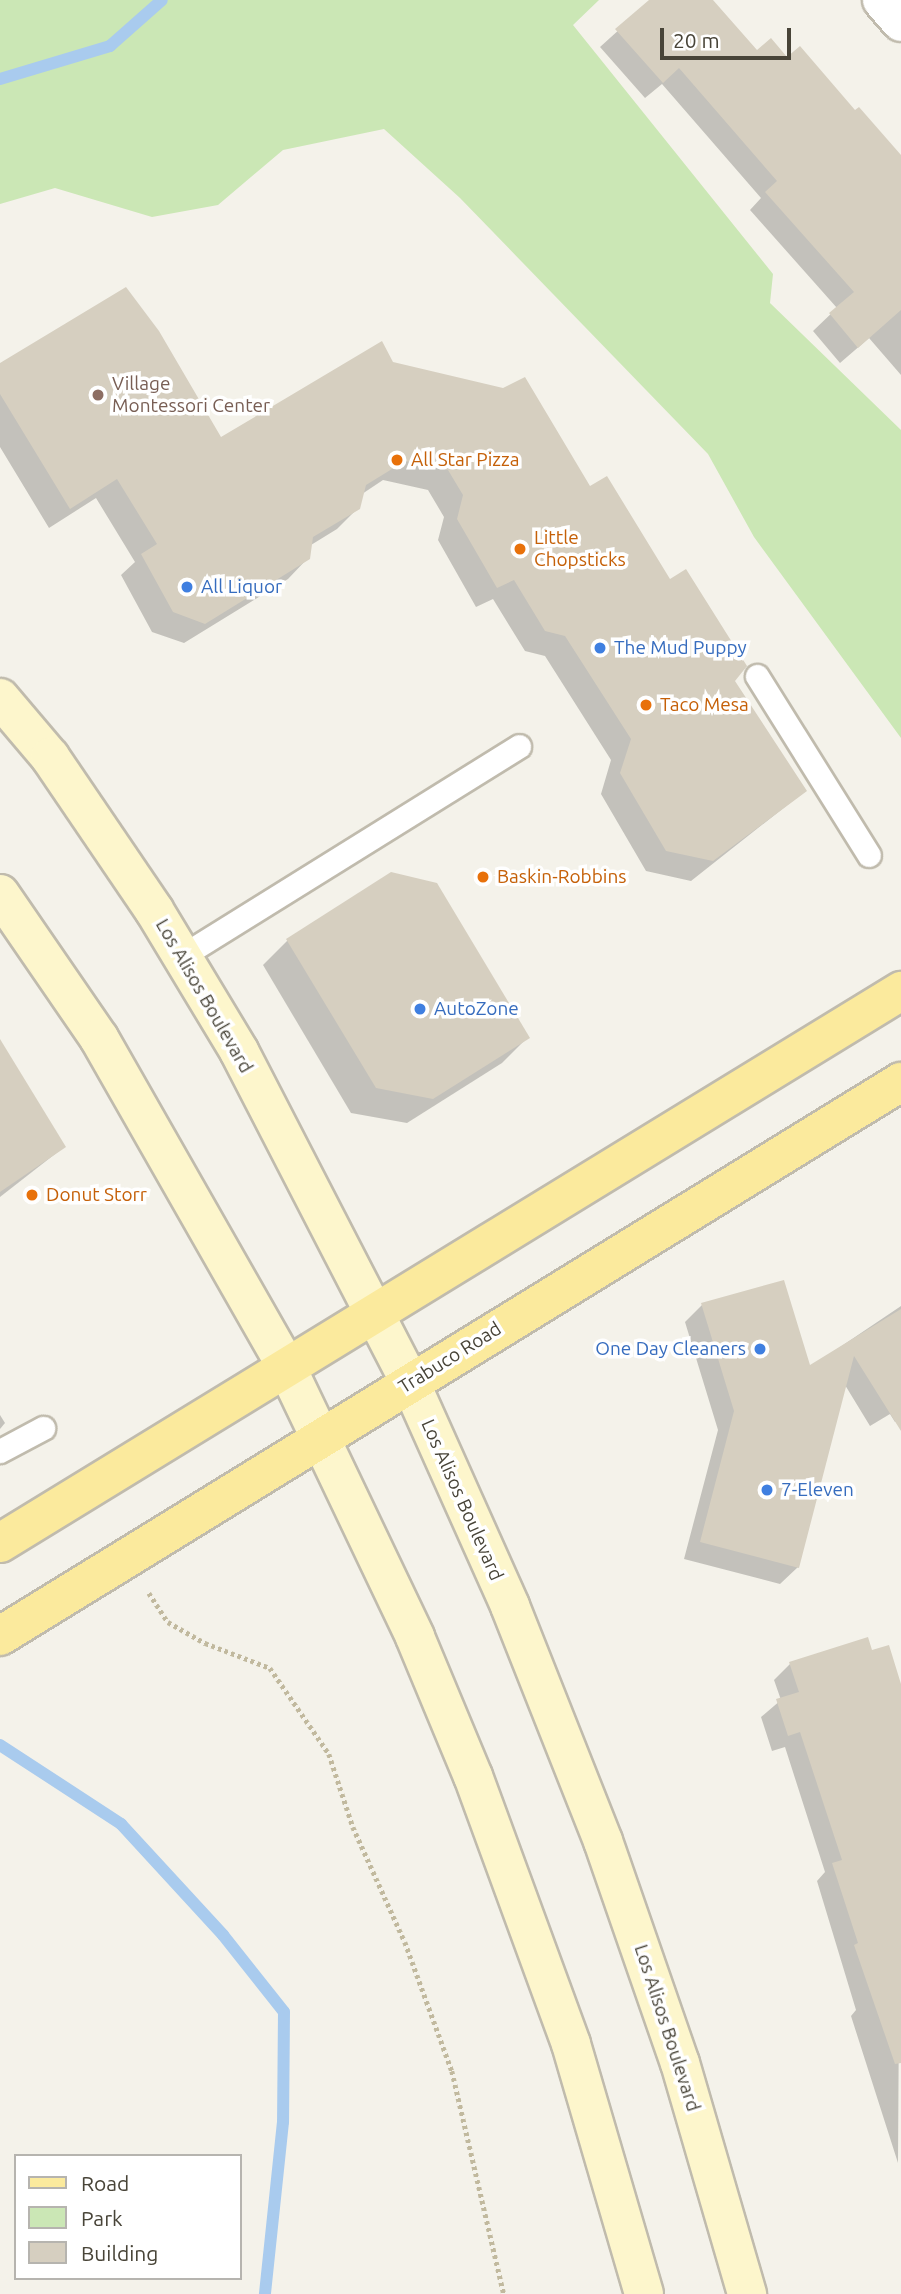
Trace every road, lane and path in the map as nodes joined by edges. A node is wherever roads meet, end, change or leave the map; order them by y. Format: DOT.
graph roads {
  1 [pos="883,0"];
  2 [pos="901,22"];
  3 [pos="757,676"];
  4 [pos="0,698"];
  5 [pos="519,746"];
  6 [pos="869,855"];
  7 [pos="0,894"];
  8 [pos="182,956"];
  9 [pos="901,991"];
  10 [pos="901,1082"];
  11 [pos="373,1314"];
  12 [pos="286,1366"];
  13 [pos="410,1382"];
  14 [pos="43,1428"];
  15 [pos="320,1438"];
  16 [pos="0,1451"];
  17 [pos="0,1543"];
  18 [pos="125,1557"];
  19 [pos="0,1636"];
  20 [pos="504,2294"];
  21 [pos="644,2294"];
  22 [pos="747,2294"];
  1 -- 2 [label="street"];
  3 -- 6 [label="lane"];
  4 -- 8 [label="main road, Los Alisos Boulevard"];
  5 -- 8 [label="lane"];
  7 -- 12 [label="main road"];
  8 -- 11 [label="main road, Los Alisos Boulevard"];
  9 -- 11 [label="main road"];
  10 -- 13 [label="main road, Trabuco Road"];
  11 -- 12 [label="main road"];
  11 -- 13 [label="main road, Los Alisos Boulevard"];
  12 -- 15 [label="main road"];
  12 -- 17 [label="main road"];
  13 -- 15 [label="main road, Trabuco Road"];
  13 -- 22 [label="main road, Los Alisos Boulevard"];
  14 -- 16 [label="lane"];
  15 -- 18 [label="main road, Trabuco Road"];
  15 -- 21 [label="main road"];
  18 -- 19 [label="main road, Trabuco Road"];
  18 -- 20 [label="path"];
}
